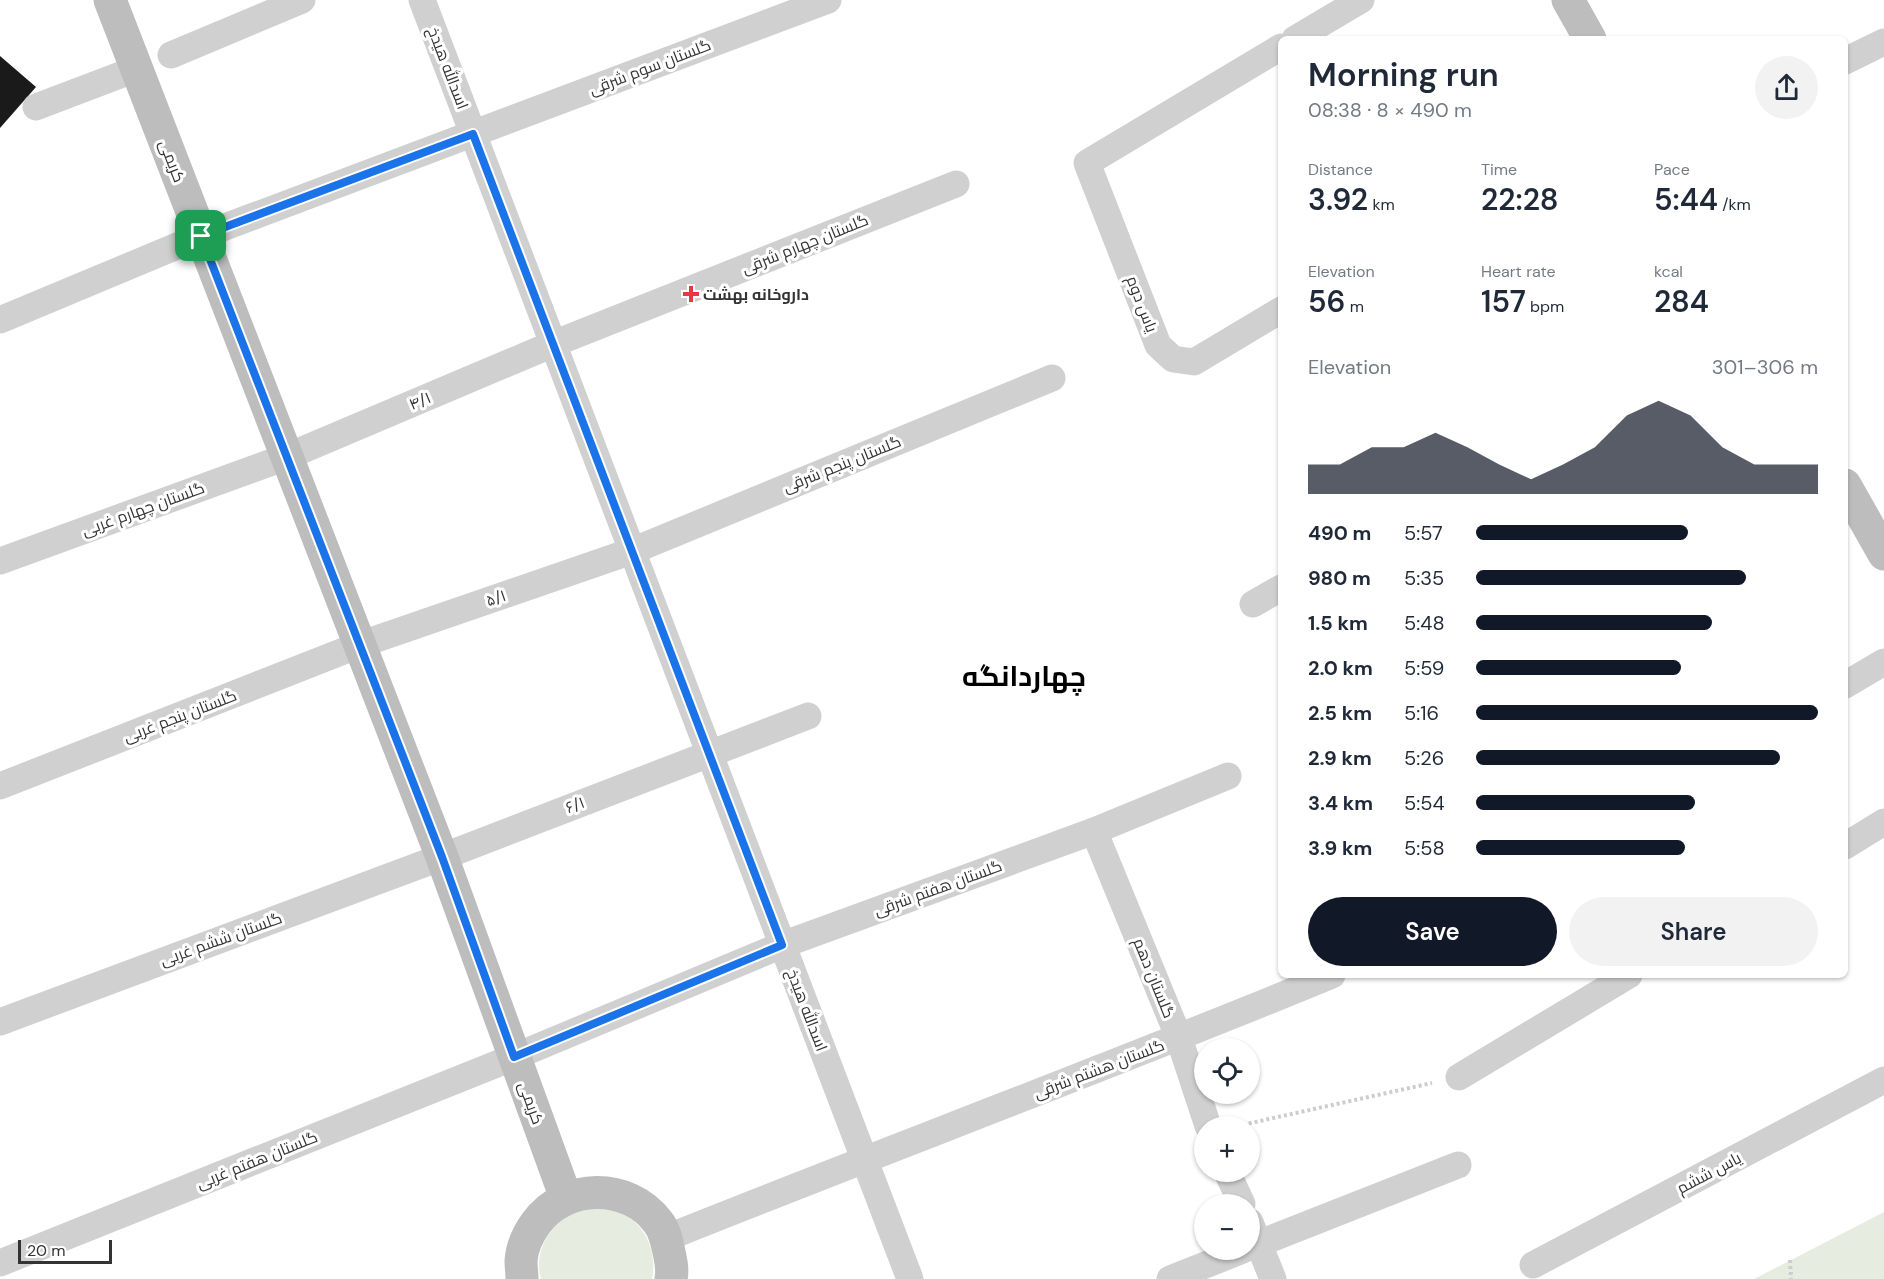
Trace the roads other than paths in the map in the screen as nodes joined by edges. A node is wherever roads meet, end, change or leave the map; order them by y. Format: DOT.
graph roads {
  1 [pos="110,0"];
  2 [pos="302,0"];
  3 [pos="422,0"];
  4 [pos="828,0"];
  5 [pos="1361,0"];
  6 [pos="1568,0"];
  7 [pos="1300,36"];
  8 [pos="1588,36"];
  9 [pos="1884,42"];
  10 [pos="1278,49"];
  11 [pos="171,55"];
  12 [pos="1848,60"];
  13 [pos="136,69"];
  14 [pos="36,107"];
  15 [pos="473,134"];
  16 [pos="956,184"];
  17 [pos="201,236"];
  18 [pos="1278,312"];
  19 [pos="0,320"];
  20 [pos="553,344"];
  21 [pos="1052,378"];
  22 [pos="286,457"];
  23 [pos="1850,506"];
  24 [pos="632,551"];
  25 [pos="1884,554"];
  26 [pos="0,561"];
  27 [pos="1278,590"];
  28 [pos="1253,604"];
  29 [pos="359,645"];
  30 [pos="1884,662"];
  31 [pos="1848,683"];
  32 [pos="808,716"];
  33 [pos="709,753"];
  34 [pos="1228,776"];
  35 [pos="0,786"];
  36 [pos="1884,822"];
  37 [pos="1094,831"];
  38 [pos="1848,844"];
  39 [pos="442,857"];
  40 [pos="782,945"];
  41 [pos="1325,978"];
  42 [pos="1624,978"];
  43 [pos="0,1022"];
  44 [pos="1179,1038"];
  45 [pos="514,1057"];
  46 [pos="1459,1077"];
  47 [pos="1884,1080"];
  48 [pos="1205,1116"];
  49 [pos="864,1159"];
  50 [pos="1458,1165"];
  51 [pos="566,1198"];
  52 [pos="1260,1236"];
  53 [pos="666,1238"];
  54 [pos="1260,1257"];
  55 [pos="1209,1260"];
  56 [pos="0,1263"];
  57 [pos="1533,1265"];
  58 [pos="522,1279"];
  59 [pos="671,1279"];
  60 [pos="910,1279"];
  61 [pos="1170,1279"];
  62 [pos="1273,1279"];
  1 -- 13 [label="street, کریمی"];
  2 -- 11 [label="street"];
  3 -- 15 [label="street, اسدالله هیدخ"];
  4 -- 15 [label="street, گلستان سوم شرقی"];
  5 -- 7 [label="street"];
  6 -- 8 [label="street"];
  9 -- 12 [label="street"];
  10 -- 18 [label="street, یاس دوم"];
  13 -- 14 [label="street"];
  13 -- 17 [label="street, کریمی"];
  15 -- 17 [label="street, گلستان سوم شرقی"];
  15 -- 20 [label="street, اسدالله هیدخ"];
  16 -- 20 [label="street, گلستان چهارم شرقی"];
  17 -- 19 [label="street, گلستان سوم شرقی"];
  17 -- 22 [label="street, کریمی"];
  20 -- 22 [label="street, ۴/۱"];
  20 -- 24 [label="street, اسدالله هیدخ"];
  21 -- 24 [label="street, گلستان پنجم شرقی"];
  22 -- 26 [label="street, گلستان چهارم غربی"];
  22 -- 29 [label="street, کریمی"];
  23 -- 25 [label="street"];
  24 -- 29 [label="street, ۵/۱"];
  24 -- 33 [label="street, اسدالله هیدخ"];
  27 -- 28 [label="street"];
  29 -- 35 [label="street, گلستان پنجم غربی"];
  29 -- 39 [label="street, کریمی"];
  30 -- 31 [label="street"];
  32 -- 33 [label="street, ۶/۱"];
  33 -- 39 [label="street, ۶/۱"];
  33 -- 40 [label="street, اسدالله هیدخ"];
  34 -- 37 [label="street, گلستان هفتم شرقی"];
  36 -- 38 [label="street"];
  37 -- 40 [label="street, گلستان هفتم شرقی"];
  37 -- 44 [label="street, گلستان دهم"];
  39 -- 43 [label="street, گلستان ششم غربی"];
  39 -- 45 [label="street, کریمی"];
  40 -- 45 [label="street, گلستان هفتم شرقی"];
  40 -- 49 [label="street, اسدالله هیدخ"];
  41 -- 44 [label="street, گلستان هشتم شرقی"];
  42 -- 46 [label="street"];
  44 -- 48 [label="street, گلستان دهم"];
  44 -- 49 [label="street, گلستان هشتم شرقی"];
  45 -- 51 [label="street, کریمی"];
  45 -- 56 [label="street, گلستان هفتم غربی"];
  47 -- 57 [label="street, یاس ششم"];
  49 -- 53 [label="street, گلستان هشتم شرقی"];
  49 -- 60 [label="street, اسدالله هیدخ"];
  50 -- 52 [label="street"];
  51 -- 53 [label="street"];
  51 -- 58 [label="street"];
  53 -- 59 [label="street"];
  54 -- 62 [label="street"];
  55 -- 61 [label="street"];
}
